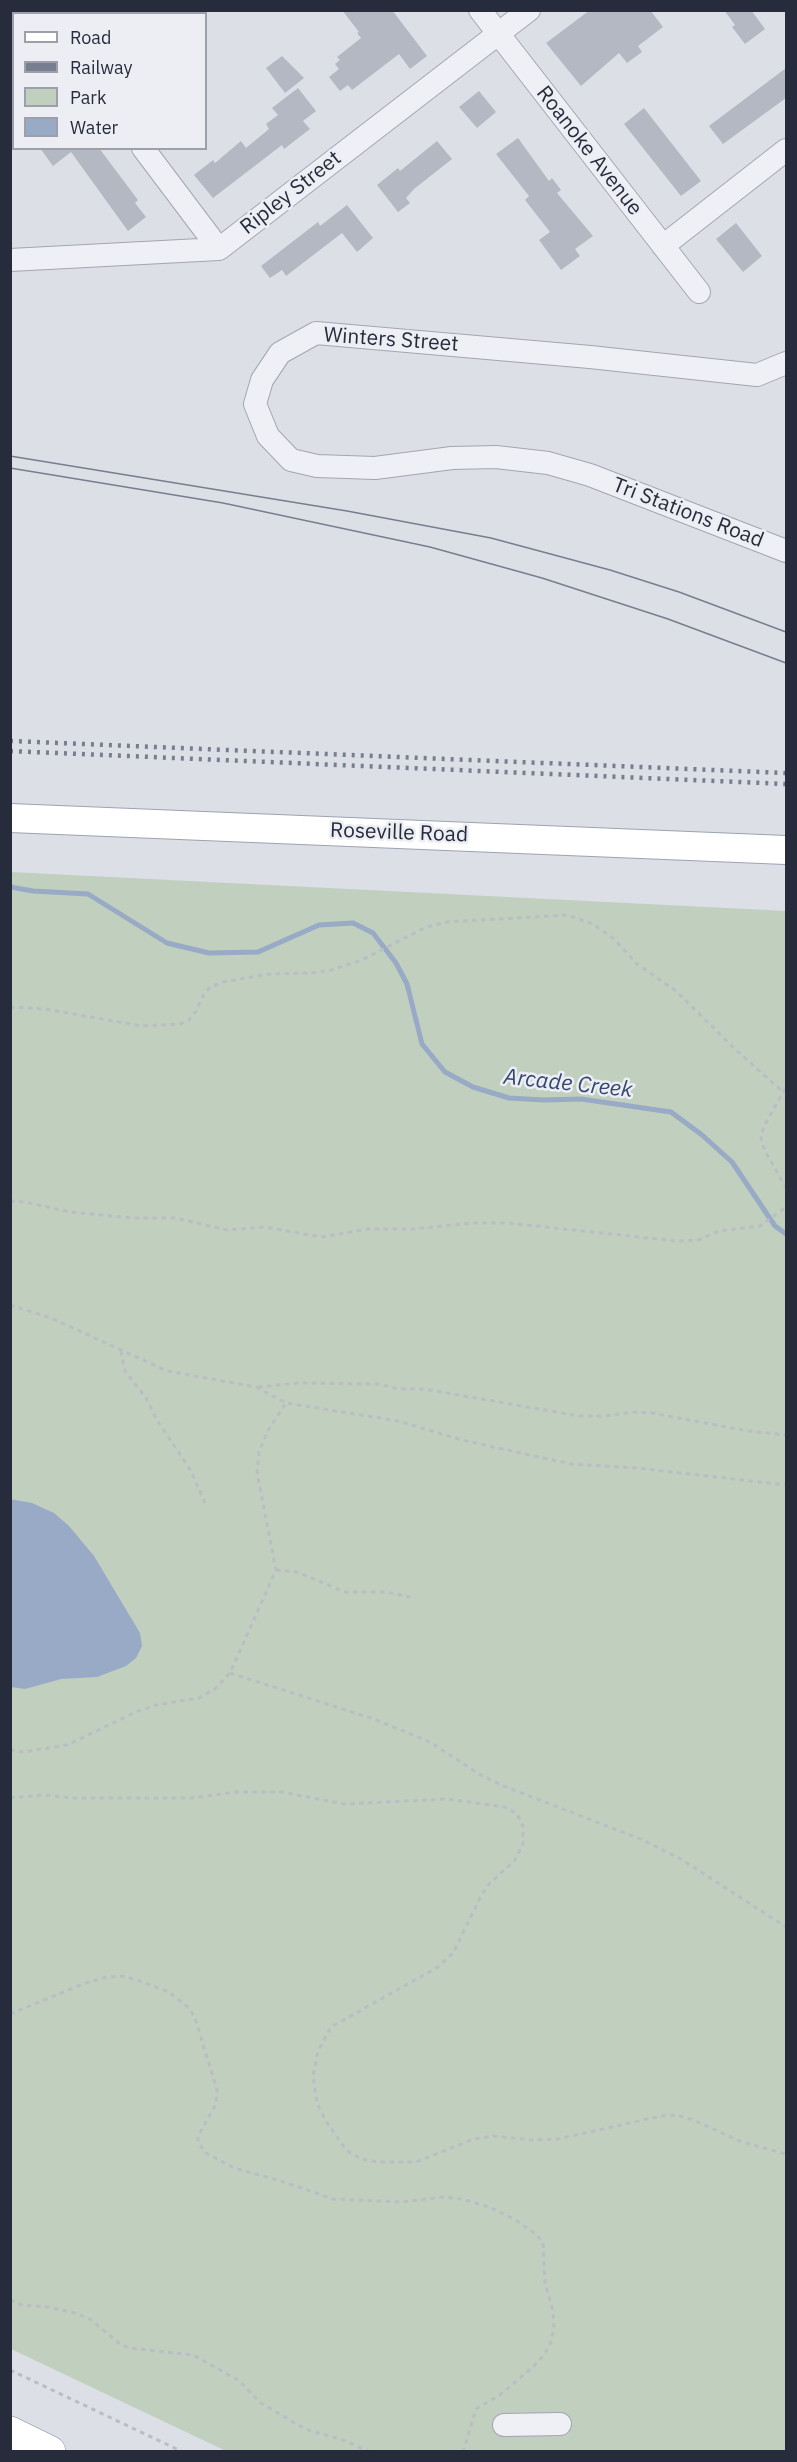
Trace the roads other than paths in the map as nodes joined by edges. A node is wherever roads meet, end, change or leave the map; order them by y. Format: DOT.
graph roads {
  1 [pos="480,10"];
  2 [pos="529,10"];
  3 [pos="499,34"];
  4 [pos="145,150"];
  5 [pos="786,150"];
  6 [pos="663,246"];
  7 [pos="219,249"];
  8 [pos="10,260"];
  9 [pos="699,292"];
  10 [pos="786,363"];
  11 [pos="590,475"];
  12 [pos="786,551"];
  13 [pos="10,818"];
  14 [pos="786,850"];
  15 [pos="560,2424"];
  16 [pos="504,2425"];
  17 [pos="10,2433"];
  18 [pos="49,2451"];
  1 -- 3 [label="street, Roanoke Avenue"];
  2 -- 3 [label="street, Ripley Street"];
  3 -- 6 [label="street, Roanoke Avenue"];
  3 -- 7 [label="street, Ripley Street"];
  4 -- 7 [label="street"];
  5 -- 6 [label="street"];
  6 -- 9 [label="street, Roanoke Avenue"];
  7 -- 8 [label="street, Ripley Street"];
  10 -- 11 [label="street, Winters Street"];
  11 -- 12 [label="street, Tri Stations Road"];
  13 -- 14 [label="main road, Roseville Road"];
  15 -- 16 [label="street"];
  17 -- 18 [label="highway"];
}
